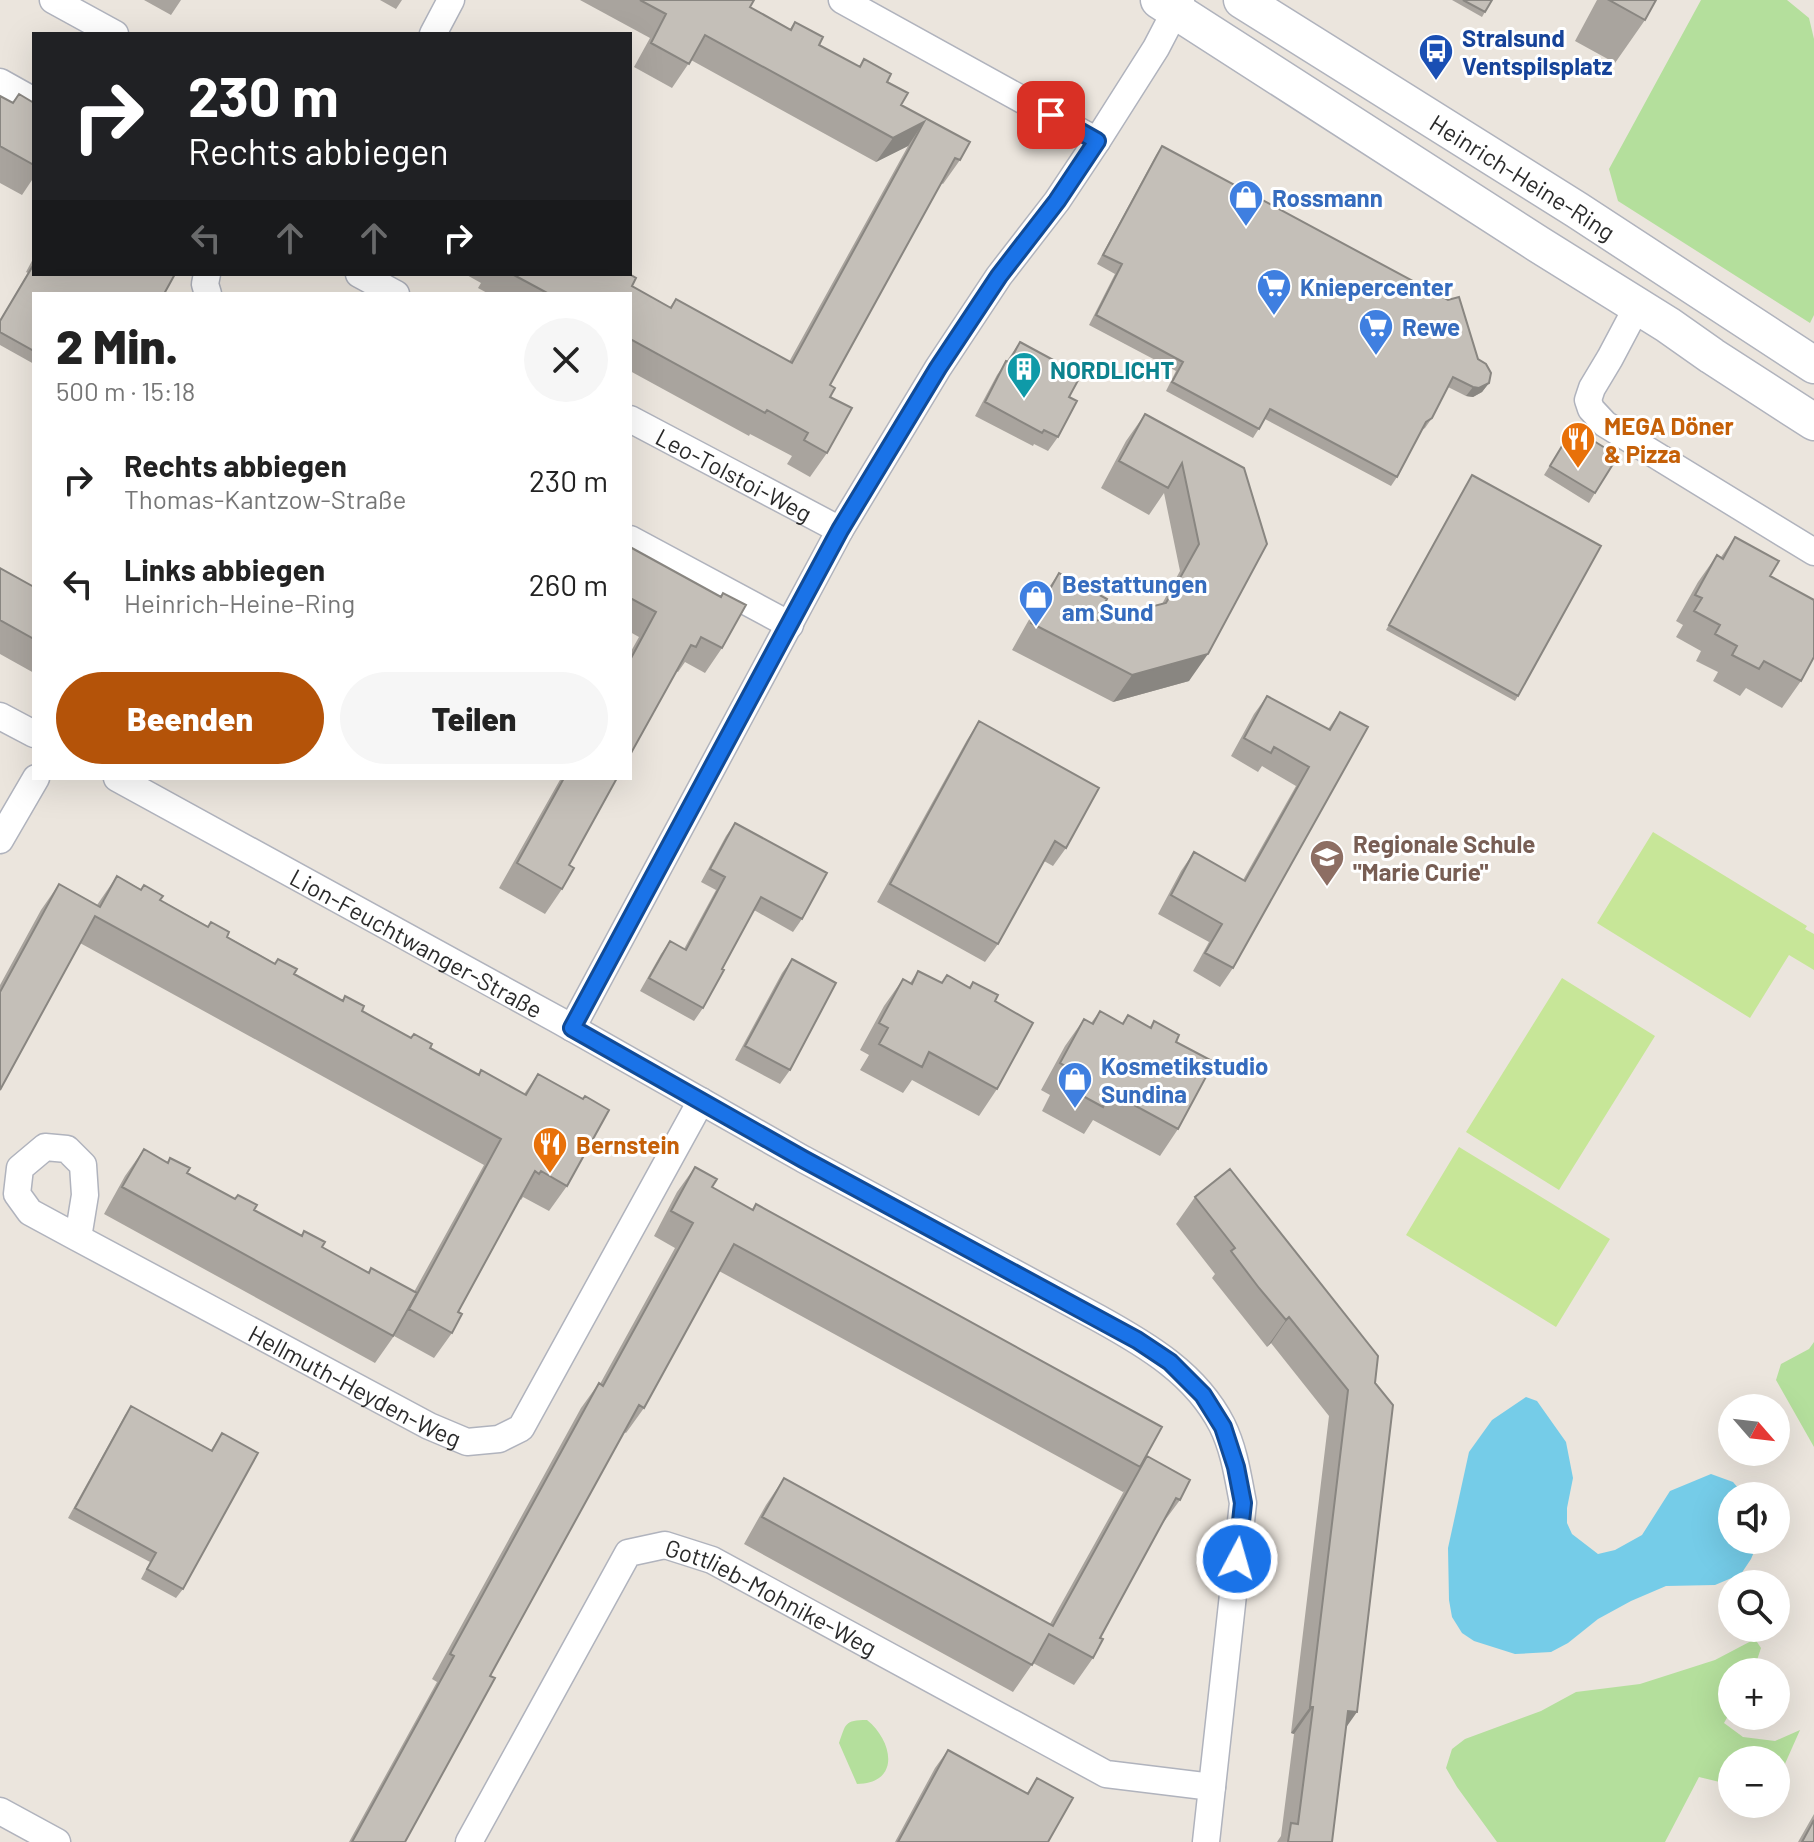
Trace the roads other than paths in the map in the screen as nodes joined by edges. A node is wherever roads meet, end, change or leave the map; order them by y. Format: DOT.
graph roads {
  1 [pos="53,0"];
  2 [pos="451,0"];
  3 [pos="842,0"];
  4 [pos="1242,0"];
  5 [pos="1172,4"];
  6 [pos="111,32"];
  7 [pos="434,32"];
  8 [pos="0,82"];
  9 [pos="32,100"];
  10 [pos="1097,141"];
  11 [pos="363,276"];
  12 [pos="392,292"];
  13 [pos="1637,307"];
  14 [pos="1668,325"];
  15 [pos="1808,361"];
  16 [pos="1814,397"];
  17 [pos="632,420"];
  18 [pos="1814,422"];
  19 [pos="840,530"];
  20 [pos="632,540"];
  21 [pos="1814,552"];
  22 [pos="790,625"];
  23 [pos="0,716"];
  24 [pos="32,733"];
  25 [pos="35,780"];
  26 [pos="125,780"];
  27 [pos="150,786"];
  28 [pos="0,840"];
  29 [pos="572,1028"];
  30 [pos="701,1101"];
  31 [pos="78,1238"];
  32 [pos="1212,1787"];
  33 [pos="0,1811"];
  34 [pos="26,1835"];
  35 [pos="57,1842"];
  36 [pos="469,1842"];
  37 [pos="1206,1842"];
  1 -- 6 [label="street"];
  2 -- 7 [label="street"];
  3 -- 10 [label="street"];
  4 -- 15 [label="main road, Heinrich-Heine-Ring"];
  5 -- 10 [label="street"];
  5 -- 13 [label="main road, Heinrich-Heine-Ring"];
  8 -- 9 [label="street"];
  10 -- 19 [label="street"];
  11 -- 12 [label="street"];
  13 -- 14 [label="main road, Heinrich-Heine-Ring"];
  13 -- 15 [label="main road, Heinrich-Heine-Ring"];
  13 -- 21 [label="street"];
  14 -- 16 [label="main road, Heinrich-Heine-Ring"];
  14 -- 18 [label="main road, Heinrich-Heine-Ring"];
  17 -- 19 [label="street, Leo-Tolstoi-Weg"];
  19 -- 22 [label="street"];
  20 -- 22 [label="street"];
  22 -- 29 [label="street"];
  23 -- 24 [label="street"];
  25 -- 28 [label="street"];
  26 -- 27 [label="street, Lion-Feuchtwanger-Straße"];
  27 -- 29 [label="street, Lion-Feuchtwanger-Straße"];
  29 -- 30 [label="street, Lion-Feuchtwanger-Straße"];
  30 -- 31 [label="street, Hellmuth-Heyden-Weg"];
  30 -- 32 [label="street, Lion-Feuchtwanger-Straße"];
  32 -- 36 [label="street, Gottlieb-Mohnike-Weg"];
  32 -- 37 [label="street, Lion-Feuchtwanger-Straße"];
  33 -- 34 [label="street"];
  34 -- 35 [label="street"];
}
